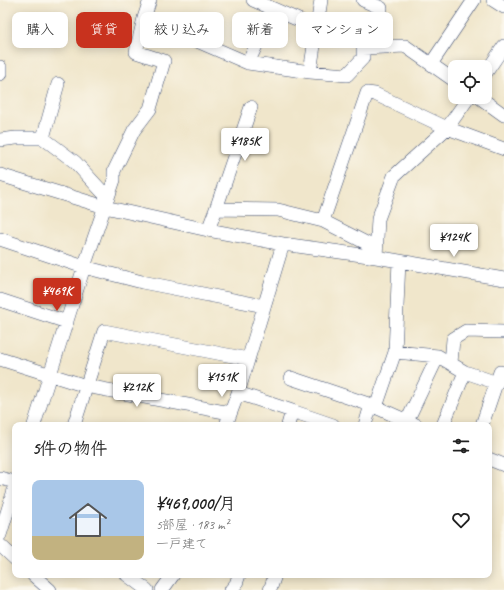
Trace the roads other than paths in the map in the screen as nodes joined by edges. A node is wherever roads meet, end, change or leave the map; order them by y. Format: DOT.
graph roads {
  1 [pos="150,0"];
  2 [pos="253,0"];
  3 [pos="321,0"];
  4 [pos="363,0"];
  5 [pos="474,0"];
  6 [pos="493,0"];
  7 [pos="504,7"];
  8 [pos="381,8"];
  9 [pos="273,9"];
  10 [pos="146,12"];
  11 [pos="319,12"];
  12 [pos="296,19"];
  13 [pos="140,35"];
  14 [pos="213,48"];
  15 [pos="314,48"];
  16 [pos="502,51"];
  17 [pos="248,63"];
  18 [pos="431,64"];
  19 [pos="492,65"];
  20 [pos="0,67"];
  21 [pos="310,72"];
  22 [pos="0,74"];
  23 [pos="448,76"];
  24 [pos="58,84"];
  25 [pos="464,104"];
  26 [pos="489,104"];
  27 [pos="250,107"];
  28 [pos="504,115"];
  29 [pos="447,128"];
  30 [pos="43,138"];
  31 [pos="0,140"];
  32 [pos="504,149"];
  33 [pos="0,175"];
  34 [pos="107,202"];
  35 [pos="216,209"];
  36 [pos="323,221"];
  37 [pos="208,230"];
  38 [pos="0,239"];
  39 [pos="284,244"];
  40 [pos="376,252"];
  41 [pos="399,261"];
  42 [pos="84,267"];
  43 [pos="504,279"];
  44 [pos="0,300"];
  45 [pos="264,306"];
  46 [pos="67,322"];
  47 [pos="504,332"];
  48 [pos="394,352"];
  49 [pos="438,356"];
  50 [pos="0,359"];
  51 [pos="248,359"];
  52 [pos="451,363"];
  53 [pos="465,372"];
  54 [pos="50,375"];
  55 [pos="291,378"];
  56 [pos="500,378"];
  57 [pos="86,386"];
  58 [pos="238,393"];
  59 [pos="374,406"];
  60 [pos="292,411"];
  61 [pos="228,419"];
  62 [pos="35,422"];
  63 [pos="75,422"];
  64 [pos="289,422"];
  65 [pos="324,422"];
  66 [pos="366,422"];
  67 [pos="410,422"];
  68 [pos="412,422"];
  69 [pos="444,422"];
  70 [pos="483,422"];
  71 [pos="0,478"];
  72 [pos="12,481"];
  73 [pos="12,497"];
  74 [pos="0,535"];
  75 [pos="0,545"];
  76 [pos="12,556"];
  77 [pos="36,578"];
  78 [pos="131,578"];
  79 [pos="171,578"];
  80 [pos="238,578"];
  81 [pos="274,578"];
  82 [pos="50,590"];
  83 [pos="147,590"];
  84 [pos="162,590"];
  85 [pos="231,590"];
  86 [pos="270,590"];
  1 -- 10 [label="street"];
  2 -- 9 [label="street"];
  3 -- 11 [label="street"];
  4 -- 8 [label="street"];
  5 -- 18 [label="street"];
  6 -- 7 [label="street"];
  9 -- 12 [label="street"];
  9 -- 17 [label="street"];
  13 -- 34 [label="street"];
  14 -- 17 [label="street"];
  15 -- 21 [label="street"];
  16 -- 19 [label="street"];
  17 -- 21 [label="street"];
  18 -- 21 [label="street"];
  18 -- 23 [label="street"];
  20 -- 22 [label="street"];
  24 -- 30 [label="street"];
  25 -- 29 [label="street"];
  26 -- 28 [label="street"];
  27 -- 35 [label="street"];
  29 -- 32 [label="street"];
  29 -- 36 [label="street"];
  29 -- 40 [label="street"];
  30 -- 31 [label="street"];
  30 -- 34 [label="street"];
  33 -- 34 [label="street"];
  34 -- 37 [label="street"];
  34 -- 42 [label="street"];
  35 -- 36 [label="street"];
  35 -- 37 [label="street"];
  36 -- 40 [label="street"];
  37 -- 39 [label="street"];
  38 -- 42 [label="street"];
  39 -- 40 [label="street"];
  39 -- 45 [label="street"];
  40 -- 41 [label="street"];
  41 -- 43 [label="street"];
  41 -- 48 [label="street"];
  42 -- 45 [label="street"];
  42 -- 46 [label="street"];
  44 -- 46 [label="street"];
  45 -- 51 [label="street"];
  46 -- 54 [label="street"];
  47 -- 52 [label="street"];
  48 -- 49 [label="street"];
  48 -- 59 [label="street"];
  49 -- 52 [label="street"];
  49 -- 68 [label="street"];
  50 -- 54 [label="street"];
  51 -- 57 [label="street"];
  51 -- 58 [label="street"];
  52 -- 53 [label="street"];
  53 -- 56 [label="street"];
  53 -- 69 [label="street"];
  54 -- 57 [label="street"];
  54 -- 62 [label="street"];
  55 -- 59 [label="street"];
  56 -- 70 [label="street"];
  57 -- 61 [label="street"];
  57 -- 63 [label="street"];
  58 -- 60 [label="street"];
  58 -- 61 [label="street"];
  59 -- 66 [label="street"];
  59 -- 67 [label="street"];
  60 -- 64 [label="street"];
  60 -- 65 [label="street"];
  71 -- 72 [label="street"];
  73 -- 74 [label="street"];
  75 -- 76 [label="street"];
  77 -- 82 [label="street"];
  78 -- 83 [label="street"];
  79 -- 84 [label="street"];
  80 -- 85 [label="street"];
  81 -- 86 [label="street"];
}
